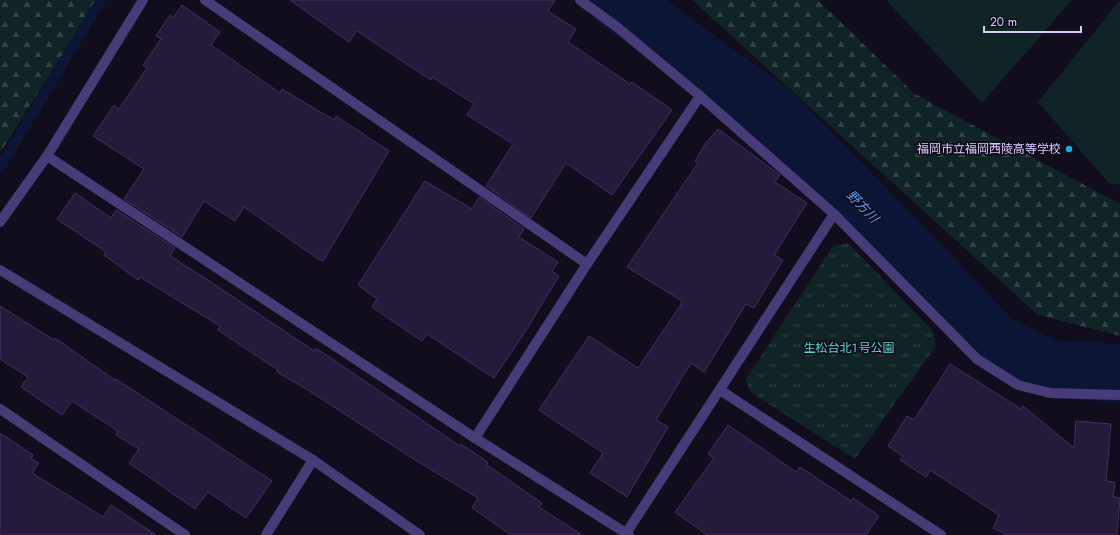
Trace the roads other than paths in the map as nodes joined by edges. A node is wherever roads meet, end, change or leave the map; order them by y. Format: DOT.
graph roads {
  1 [pos="143,0"];
  2 [pos="205,0"];
  3 [pos="580,0"];
  4 [pos="700,96"];
  5 [pos="47,156"];
  6 [pos="834,214"];
  7 [pos="0,222"];
  8 [pos="587,264"];
  9 [pos="0,270"];
  10 [pos="720,390"];
  11 [pos="1120,395"];
  12 [pos="0,409"];
  13 [pos="475,438"];
  14 [pos="313,460"];
  15 [pos="408,532"];
  16 [pos="627,534"];
  17 [pos="185,535"];
  18 [pos="266,535"];
  19 [pos="420,535"];
  20 [pos="941,535"];
  1 -- 5 [label="street"];
  2 -- 8 [label="street"];
  3 -- 4 [label="street"];
  4 -- 6 [label="street"];
  4 -- 8 [label="street"];
  5 -- 7 [label="street"];
  5 -- 13 [label="street"];
  6 -- 10 [label="street"];
  6 -- 11 [label="street"];
  8 -- 13 [label="street"];
  9 -- 14 [label="street"];
  10 -- 16 [label="street"];
  10 -- 20 [label="street"];
  12 -- 17 [label="street"];
  13 -- 16 [label="street"];
  14 -- 15 [label="street"];
  14 -- 18 [label="street"];
  15 -- 19 [label="street"];
}
